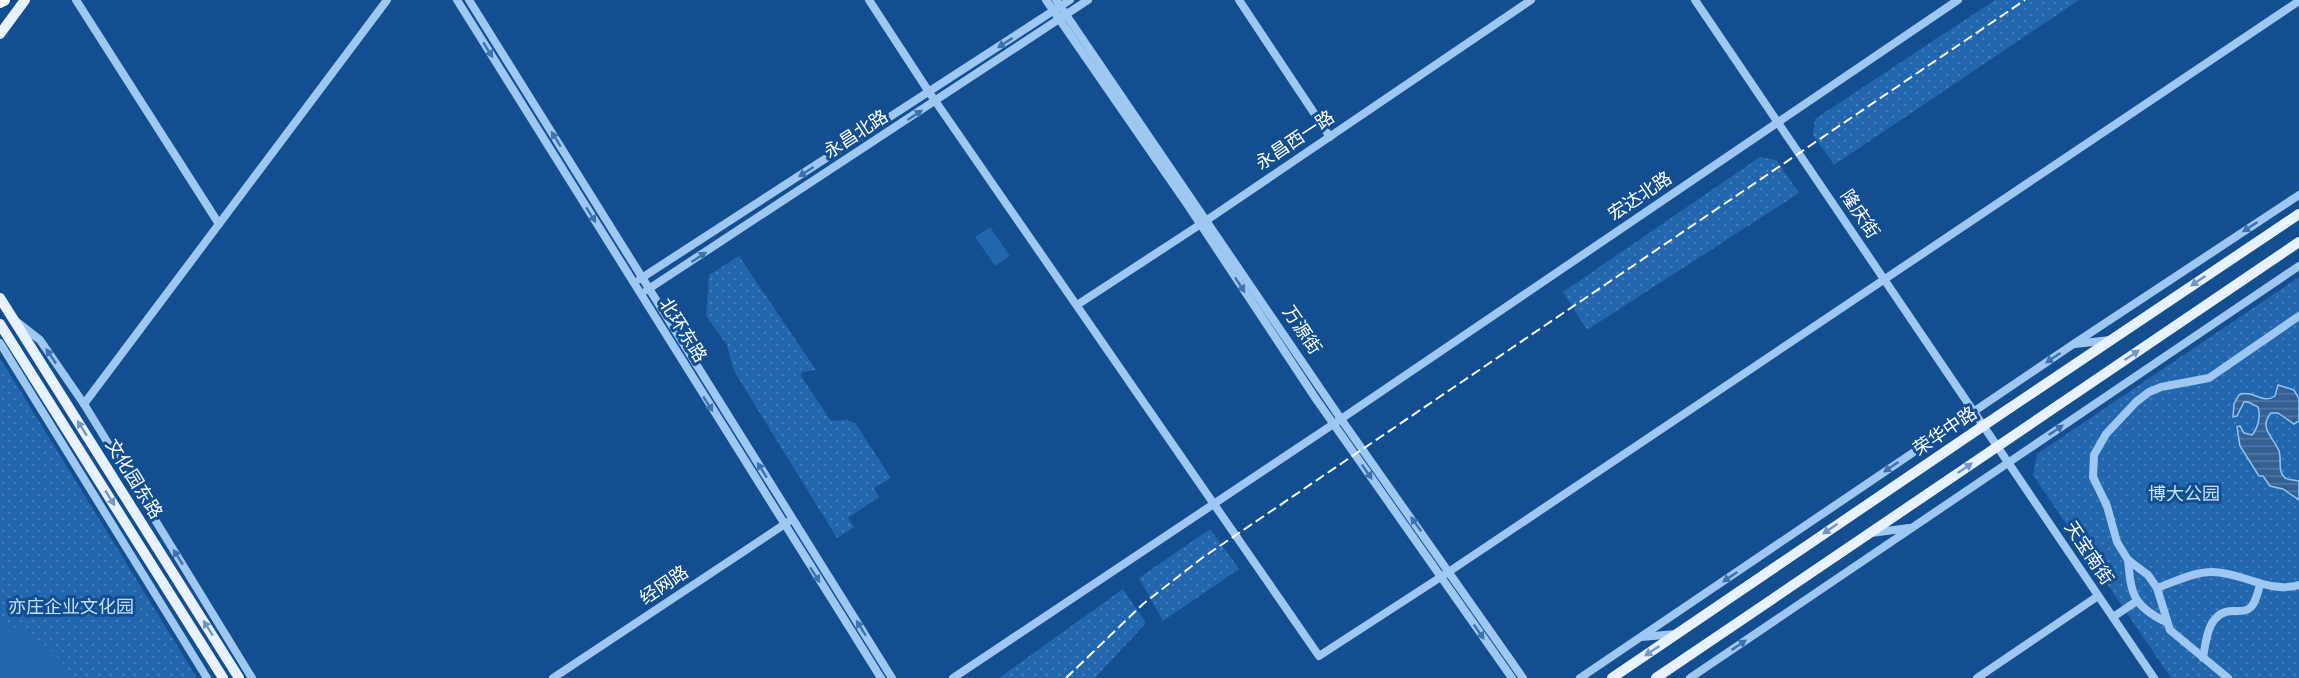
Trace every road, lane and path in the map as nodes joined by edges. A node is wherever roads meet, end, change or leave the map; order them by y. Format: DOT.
graph roads {
  1 [pos="25,0"];
  2 [pos="76,0"];
  3 [pos="387,0"];
  4 [pos="457,0"];
  5 [pos="469,0"];
  6 [pos="869,0"];
  7 [pos="1046,0"];
  8 [pos="1070,0"];
  9 [pos="1088,0"];
  10 [pos="1239,0"];
  11 [pos="1531,0"];
  12 [pos="1695,0"];
  13 [pos="1958,0"];
  14 [pos="2299,1"];
  15 [pos="1059,10"];
  16 [pos="0,34"];
  17 [pos="929,92"];
  18 [pos="936,101"];
  19 [pos="1778,122"];
  20 [pos="1329,137"];
  21 [pos="2299,195"];
  22 [pos="2299,214"];
  23 [pos="1204,222"];
  24 [pos="219,224"];
  25 [pos="2299,242"];
  26 [pos="2299,266"];
  27 [pos="643,277"];
  28 [pos="1884,279"];
  29 [pos="634,283"];
  30 [pos="650,289"];
  31 [pos="641,294"];
  32 [pos="0,298"];
  33 [pos="1077,305"];
  34 [pos="2299,316"];
  35 [pos="15,321"];
  36 [pos="0,324"];
  37 [pos="2110,339"];
  38 [pos="0,343"];
  39 [pos="2072,345"];
  40 [pos="84,404"];
  41 [pos="1973,412"];
  42 [pos="1337,422"];
  43 [pos="1983,426"];
  44 [pos="1996,447"];
  45 [pos="2008,463"];
  46 [pos="1213,504"];
  47 [pos="793,519"];
  48 [pos="783,525"];
  49 [pos="1912,527"];
  50 [pos="1870,532"];
  51 [pos="2128,560"];
  52 [pos="1450,572"];
  53 [pos="1441,577"];
  54 [pos="2260,585"];
  55 [pos="2299,585"];
  56 [pos="2157,588"];
  57 [pos="2098,596"];
  58 [pos="2138,601"];
  59 [pos="2113,617"];
  60 [pos="2167,628"];
  61 [pos="1677,634"];
  62 [pos="1641,637"];
  63 [pos="2203,658"];
  64 [pos="202,669"];
  65 [pos="207,678"];
  66 [pos="214,678"];
  67 [pos="223,678"];
  68 [pos="239,678"];
  69 [pos="252,678"];
  70 [pos="553,678"];
  71 [pos="881,678"];
  72 [pos="892,678"];
  73 [pos="953,678"];
  74 [pos="1512,678"];
  75 [pos="1523,678"];
  76 [pos="1581,678"];
  77 [pos="1612,678"];
  78 [pos="1656,678"];
  79 [pos="1690,678"];
  80 [pos="1977,678"];
  81 [pos="2154,678"];
  82 [pos="2228,678"];
  1 -- 16 [label="main road"];
  2 -- 24 [label="street"];
  3 -- 24 [label="street"];
  4 -- 29 [label="street, 北环东路, one-way"];
  27 -- 5 [label="street, 北环东路, one-way"];
  6 -- 17 [label="street"];
  7 -- 15 [label="street, 万源街"];
  8 -- 15 [label="street, 永昌北路"];
  9 -- 15 [label="street, 永昌北路"];
  10 -- 20 [label="street"];
  11 -- 20 [label="street, 永昌西一路"];
  12 -- 19 [label="street, 隆庆街"];
  13 -- 19 [label="street, 宏达北路"];
  14 -- 28 [label="street"];
  15 -- 17 [label="street, 永昌北路, one-way"];
  15 -- 18 [label="street, 永昌北路"];
  15 -- 23 [label="street, 万源街"];
  17 -- 18 [label="street"];
  17 -- 27 [label="street, 永昌北路, one-way"];
  30 -- 18 [label="street, 永昌北路, one-way"];
  18 -- 33 [label="street"];
  19 -- 28 [label="street, 隆庆街"];
  19 -- 42 [label="street, 宏达北路"];
  20 -- 23 [label="street, 永昌西一路"];
  21 -- 39 [label="street, one-way"];
  22 -- 37 [label="main road, 荣华中路, one-way"];
  23 -- 33 [label="street, 永昌西一路"];
  23 -- 42 [label="street, 万源街"];
  24 -- 40 [label="street"];
  44 -- 25 [label="main road, one-way"];
  45 -- 26 [label="street, one-way"];
  27 -- 29 [label="street, 永昌北路"];
  27 -- 30 [label="street, 北环东路"];
  28 -- 41 [label="street, 隆庆街"];
  28 -- 52 [label="street"];
  29 -- 31 [label="street, 北环东路"];
  30 -- 31 [label="street, 永昌北路"];
  47 -- 30 [label="street, 北环东路, one-way"];
  31 -- 48 [label="street, 北环东路, one-way"];
  32 -- 35 [label="main road, 文化园东路"];
  33 -- 46 [label="street"];
  34 -- 51 [label="street"];
  40 -- 35 [label="street, one-way"];
  68 -- 35 [label="main road, 文化园东路, one-way"];
  36 -- 67 [label="main road, 文化园东路, one-way"];
  37 -- 39 [label="street"];
  37 -- 43 [label="main road, 荣华中路"];
  38 -- 64 [label="street"];
  39 -- 41 [label="street, one-way"];
  69 -- 40 [label="street, one-way"];
  41 -- 43 [label="street, 隆庆街"];
  41 -- 62 [label="street, one-way"];
  42 -- 46 [label="street, 宏达北路"];
  52 -- 42 [label="street, 万源街, one-way"];
  42 -- 53 [label="street, 万源街, one-way"];
  43 -- 44 [label="street, 隆庆街"];
  43 -- 61 [label="main road, 荣华中路, one-way"];
  44 -- 45 [label="street, 天宝南街"];
  50 -- 44 [label="main road, one-way"];
  45 -- 49 [label="street"];
  45 -- 57 [label="street, 天宝南街"];
  46 -- 53 [label="street"];
  46 -- 73 [label="street, 宏达北路"];
  47 -- 48 [label="street, 经网路"];
  72 -- 47 [label="street, 北环东路, one-way"];
  48 -- 70 [label="street, 经网路"];
  48 -- 71 [label="street, 北环东路, one-way"];
  49 -- 50 [label="street"];
  79 -- 49 [label="street, one-way"];
  50 -- 78 [label="main road"];
  51 -- 56 [label="street"];
  51 -- 58 [label="street"];
  52 -- 53 [label="street"];
  52 -- 75 [label="street, 万源街"];
  53 -- 74 [label="street, 万源街, one-way"];
  54 -- 55 [label="street"];
  54 -- 56 [label="street"];
  54 -- 63 [label="street"];
  56 -- 60 [label="street"];
  57 -- 59 [label="street, 天宝南街"];
  57 -- 80 [label="street"];
  58 -- 59 [label="street"];
  58 -- 60 [label="street"];
  59 -- 81 [label="street, 天宝南街"];
  60 -- 63 [label="street"];
  61 -- 62 [label="street"];
  61 -- 77 [label="main road, 荣华中路, one-way"];
  62 -- 76 [label="street"];
  63 -- 82 [label="street"];
  64 -- 65 [label="street"];
  64 -- 66 [label="street"];
}
